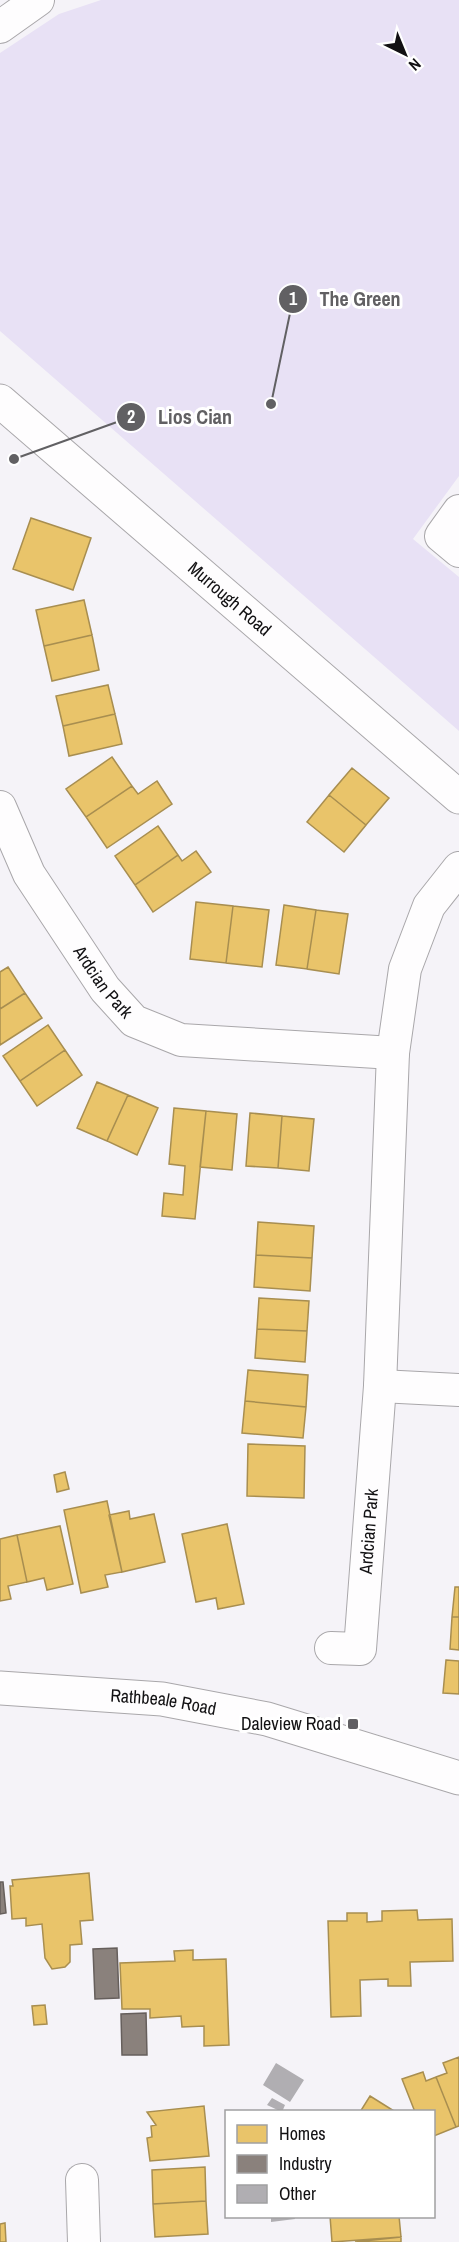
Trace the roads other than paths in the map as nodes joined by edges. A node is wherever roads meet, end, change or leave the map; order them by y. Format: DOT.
graph roads {
  1 [pos="38,0"];
  2 [pos="0,27"];
  3 [pos="0,401"];
  4 [pos="459,511"];
  5 [pos="459,551"];
  6 [pos="459,797"];
  7 [pos="0,807"];
  8 [pos="459,868"];
  9 [pos="393,1053"];
  10 [pos="380,1386"];
  11 [pos="459,1390"];
  12 [pos="331,1648"];
  13 [pos="0,1688"];
  14 [pos="459,1778"];
  15 [pos="82,2180"];
  16 [pos="84,2242"];
  1 -- 2 [label="street"];
  3 -- 6 [label="street, Murrough Road"];
  4 -- 5 [label="street"];
  7 -- 9 [label="street, Ardcian Park"];
  8 -- 9 [label="street, Ardcian Park"];
  9 -- 10 [label="street, Ardcian Park"];
  10 -- 11 [label="street"];
  10 -- 12 [label="street, Ardcian Park"];
  13 -- 14 [label="street, Rathbeale Road"];
  15 -- 16 [label="street"];
}
